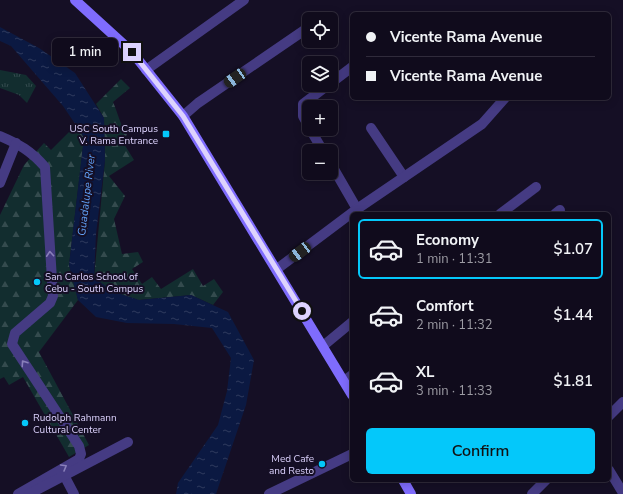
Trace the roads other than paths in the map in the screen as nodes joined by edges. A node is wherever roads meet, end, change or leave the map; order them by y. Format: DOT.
graph roads {
  1 [pos="75,0"];
  2 [pos="244,0"];
  3 [pos="302,32"];
  4 [pos="350,69"];
  5 [pos="146,70"];
  6 [pos="338,78"];
  7 [pos="319,92"];
  8 [pos="308,100"];
  9 [pos="503,100"];
  10 [pos="183,116"];
  11 [pos="371,128"];
  12 [pos="0,136"];
  13 [pos="16,143"];
  14 [pos="338,176"];
  15 [pos="404,177"];
  16 [pos="0,183"];
  17 [pos="536,186"];
  18 [pos="357,209"];
  19 [pos="353,212"];
  20 [pos="503,212"];
  21 [pos="350,214"];
  22 [pos="277,270"];
  23 [pos="350,324"];
  24 [pos="323,346"];
  25 [pos="348,378"];
  26 [pos="623,402"];
  27 [pos="611,414"];
  28 [pos="128,442"];
  29 [pos="350,455"];
  30 [pos="611,473"];
  31 [pos="64,477"];
  32 [pos="404,482"];
  33 [pos="544,482"];
  34 [pos="623,493"];
  35 [pos="18,494"];
  36 [pos="30,494"];
  37 [pos="74,494"];
  38 [pos="270,494"];
  39 [pos="411,494"];
  40 [pos="532,494"];
  1 -- 5 [label="main road"];
  2 -- 5 [label="street"];
  3 -- 10 [label="street"];
  4 -- 6 [label="street"];
  5 -- 10 [label="main road"];
  7 -- 8 [label="street"];
  9 -- 15 [label="street"];
  10 -- 22 [label="main road"];
  11 -- 15 [label="street"];
  12 -- 13 [label="street"];
  13 -- 16 [label="street"];
  35 -- 13 [label="street, one-way"];
  14 -- 18 [label="street"];
  15 -- 18 [label="street"];
  17 -- 20 [label="street"];
  18 -- 19 [label="street"];
  21 -- 22 [label="street"];
  22 -- 24 [label="main road"];
  23 -- 24 [label="street"];
  24 -- 25 [label="main road"];
  26 -- 27 [label="street"];
  28 -- 31 [label="street"];
  29 -- 38 [label="street"];
  30 -- 34 [label="street"];
  31 -- 36 [label="street"];
  31 -- 37 [label="street"];
  32 -- 39 [label="main road"];
  33 -- 40 [label="street"];
}
